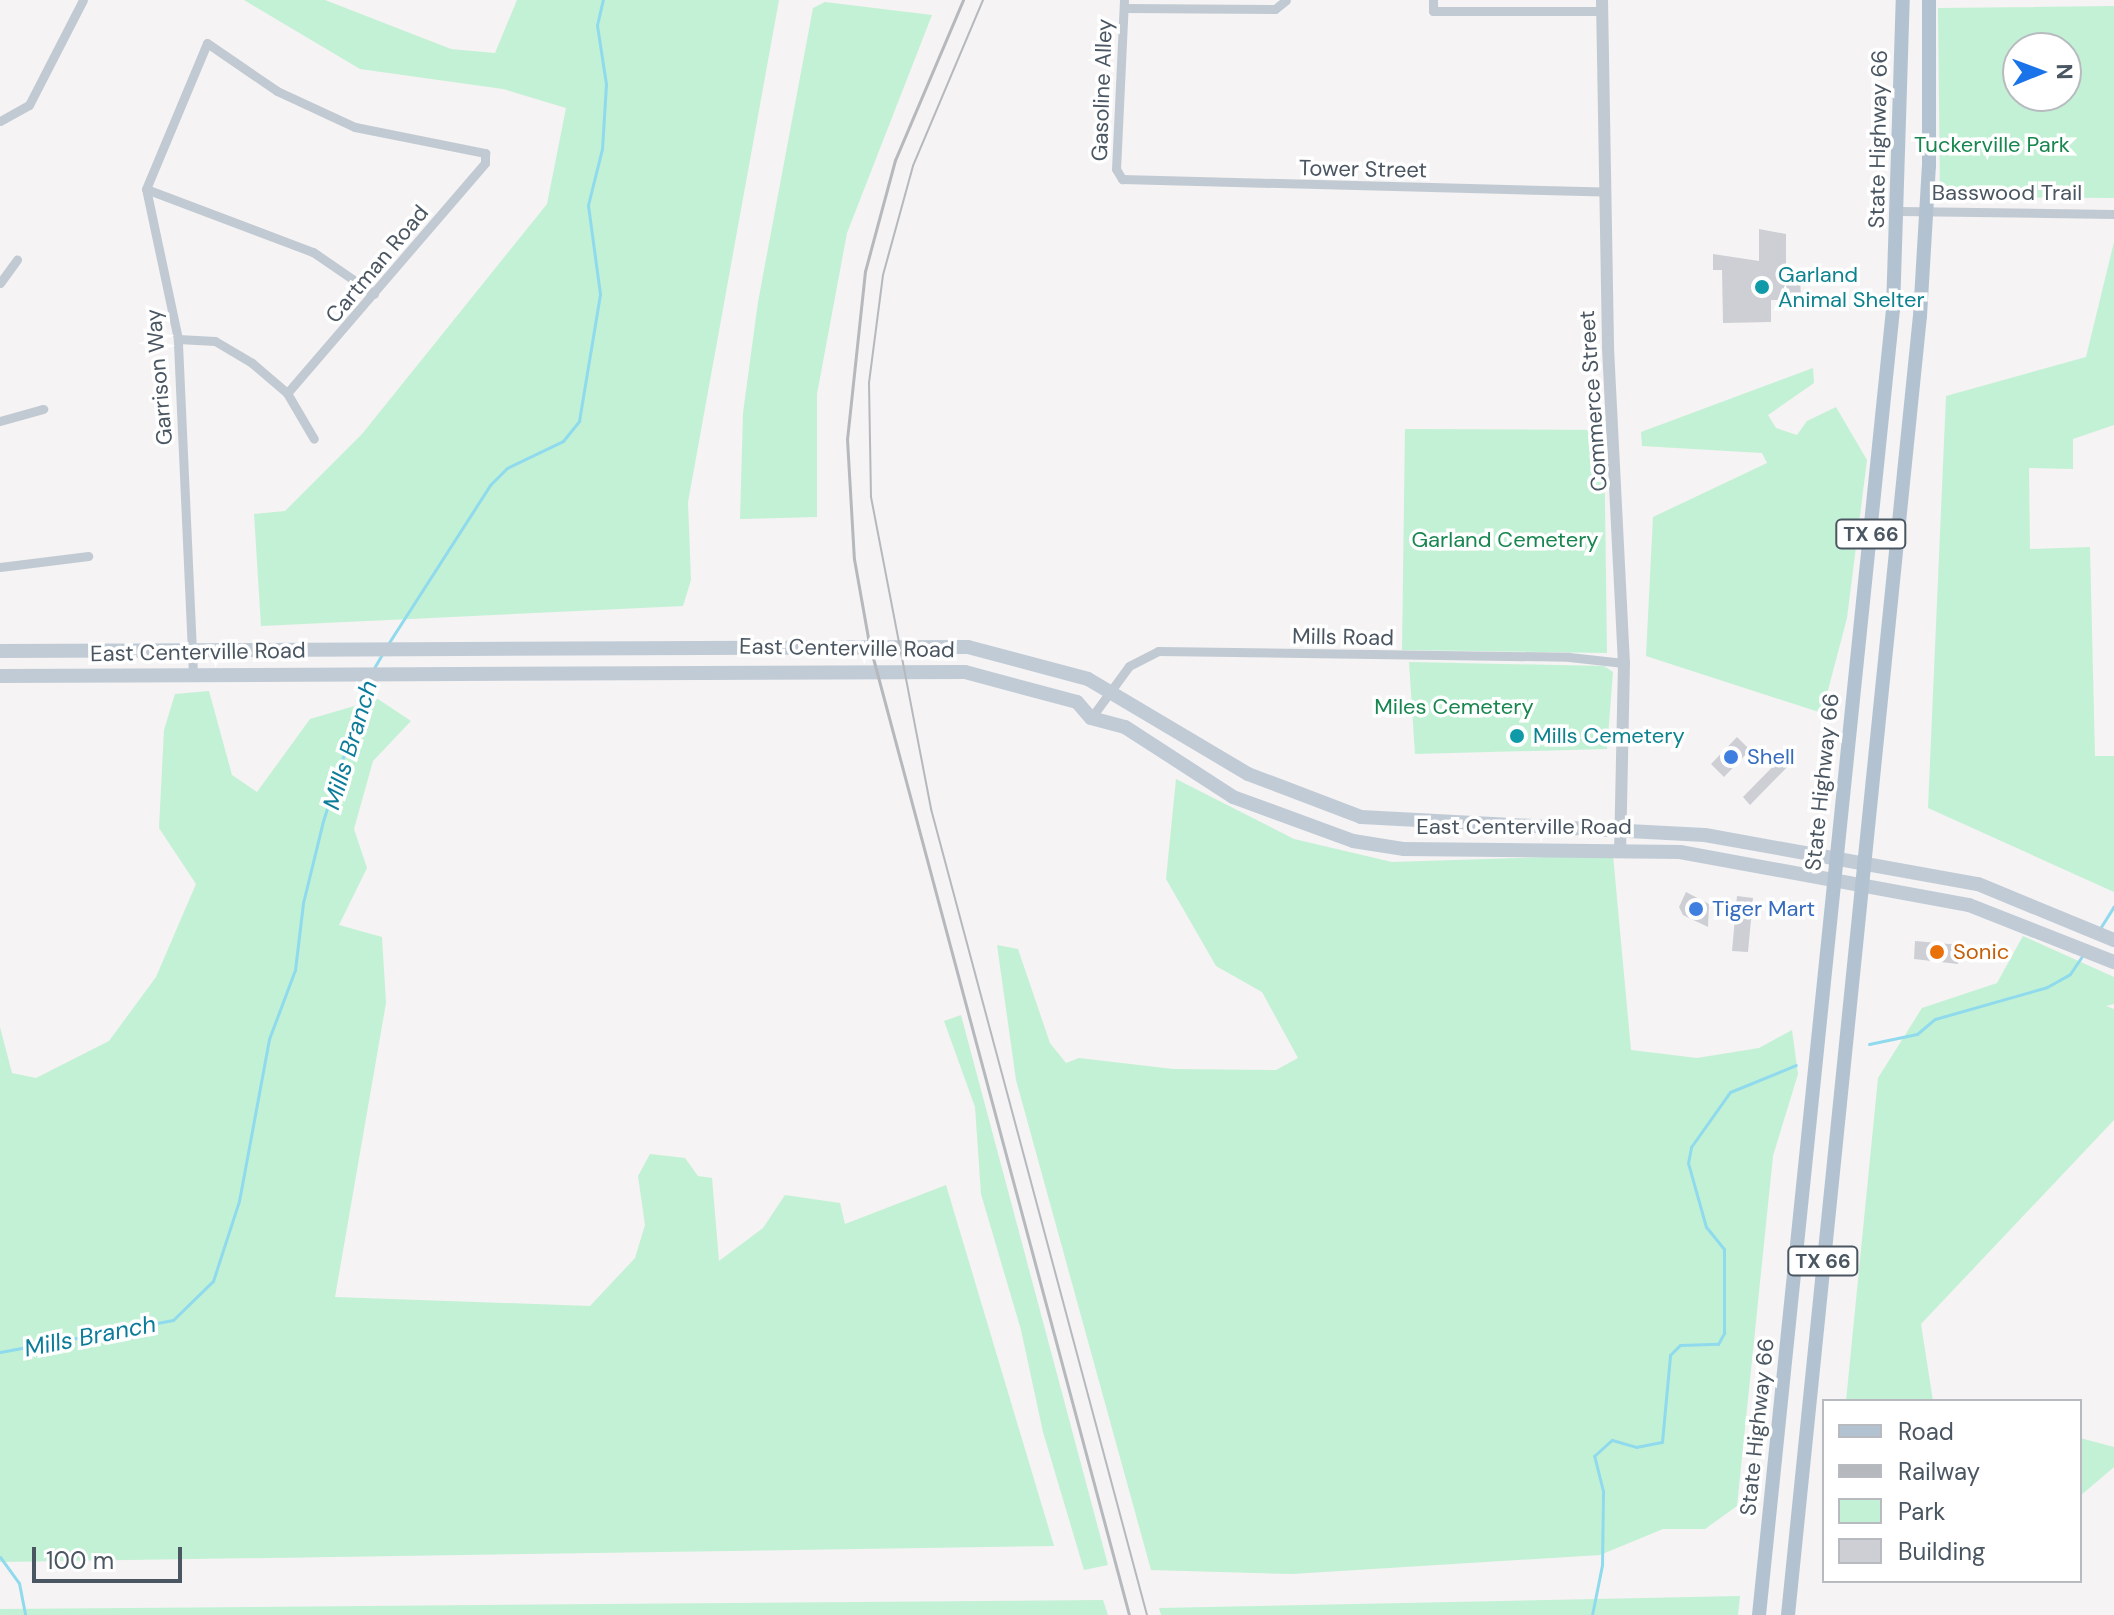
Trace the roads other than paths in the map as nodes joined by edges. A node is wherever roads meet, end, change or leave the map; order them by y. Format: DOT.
graph roads {
  1 [pos="83,0"];
  2 [pos="1903,0"];
  3 [pos="1929,0"];
  4 [pos="1124,4"];
  5 [pos="1284,4"];
  6 [pos="1433,5"];
  7 [pos="1602,6"];
  8 [pos="0,121"];
  9 [pos="1122,179"];
  10 [pos="146,189"];
  11 [pos="1603,192"];
  12 [pos="1900,211"];
  13 [pos="1928,211"];
  14 [pos="2114,214"];
  15 [pos="17,260"];
  16 [pos="0,283"];
  17 [pos="374,294"];
  18 [pos="178,339"];
  19 [pos="287,393"];
  20 [pos="43,409"];
  21 [pos="0,421"];
  22 [pos="314,439"];
  23 [pos="88,556"];
  24 [pos="0,567"];
  25 [pos="749,643"];
  26 [pos="550,646"];
  27 [pos="192,649"];
  28 [pos="0,651"];
  29 [pos="994,652"];
  30 [pos="1624,663"];
  31 [pos="749,669"];
  32 [pos="551,671"];
  33 [pos="193,674"];
  34 [pos="0,676"];
  35 [pos="996,678"];
  36 [pos="1111,691"];
  37 [pos="1091,718"];
  38 [pos="1620,827"];
  39 [pos="1620,848"];
  40 [pos="1837,858"];
  41 [pos="1863,863"];
  42 [pos="1834,883"];
  43 [pos="1860,888"];
  44 [pos="2114,940"];
  45 [pos="2114,962"];
  46 [pos="1759,1615"];
  47 [pos="1788,1615"];
  1 -- 8 [label="street"];
  2 -- 12 [label="main road, State Highway 66 / TX 66"];
  3 -- 13 [label="main road, TX 66"];
  4 -- 5 [label="street"];
  4 -- 9 [label="street, Gasoline Alley"];
  6 -- 7 [label="street"];
  7 -- 11 [label="street, Commerce Street"];
  9 -- 11 [label="street, Tower Street"];
  10 -- 17 [label="street"];
  10 -- 17 [label="street, Cartman Road"];
  10 -- 18 [label="street, Garrison Way"];
  11 -- 30 [label="street, Commerce Street"];
  12 -- 13 [label="street, Basswood Trail"];
  12 -- 40 [label="main road, State Highway 66 / TX 66"];
  13 -- 14 [label="street, Basswood Trail"];
  13 -- 41 [label="main road, TX 66"];
  15 -- 16 [label="street"];
  17 -- 19 [label="street, Cartman Road"];
  18 -- 19 [label="street"];
  18 -- 27 [label="street, Garrison Way"];
  19 -- 22 [label="street"];
  20 -- 21 [label="street"];
  23 -- 24 [label="street"];
  25 -- 26 [label="main road, East Centerville Road"];
  25 -- 29 [label="main road, East Centerville Road"];
  25 -- 31 [label="main road"];
  26 -- 27 [label="main road, East Centerville Road"];
  26 -- 32 [label="main road"];
  27 -- 28 [label="main road, East Centerville Road"];
  27 -- 33 [label="street, Garrison Way"];
  29 -- 35 [label="main road"];
  29 -- 36 [label="main road, East Centerville Road"];
  30 -- 36 [label="street, Mills Road"];
  30 -- 38 [label="street, Commerce Street"];
  31 -- 32 [label="main road, East Centerville Road"];
  31 -- 35 [label="main road, East Centerville Road"];
  32 -- 33 [label="main road, East Centerville Road"];
  33 -- 34 [label="main road, East Centerville Road"];
  35 -- 37 [label="main road, East Centerville Road"];
  36 -- 37 [label="street, Mills Road"];
  36 -- 38 [label="main road, East Centerville Road"];
  37 -- 39 [label="main road, East Centerville Road"];
  38 -- 39 [label="street, Commerce Street"];
  38 -- 40 [label="main road, East Centerville Road"];
  39 -- 42 [label="main road, East Centerville Road"];
  40 -- 41 [label="main road, East Centerville Road"];
  40 -- 42 [label="main road, State Highway 66 / TX 66"];
  41 -- 43 [label="main road, TX 66"];
  41 -- 44 [label="main road, East Centerville Road"];
  42 -- 43 [label="main road, East Centerville Road"];
  42 -- 46 [label="main road, State Highway 66 / TX 66"];
  43 -- 45 [label="main road, East Centerville Road"];
  43 -- 47 [label="main road, TX 66"];
}
